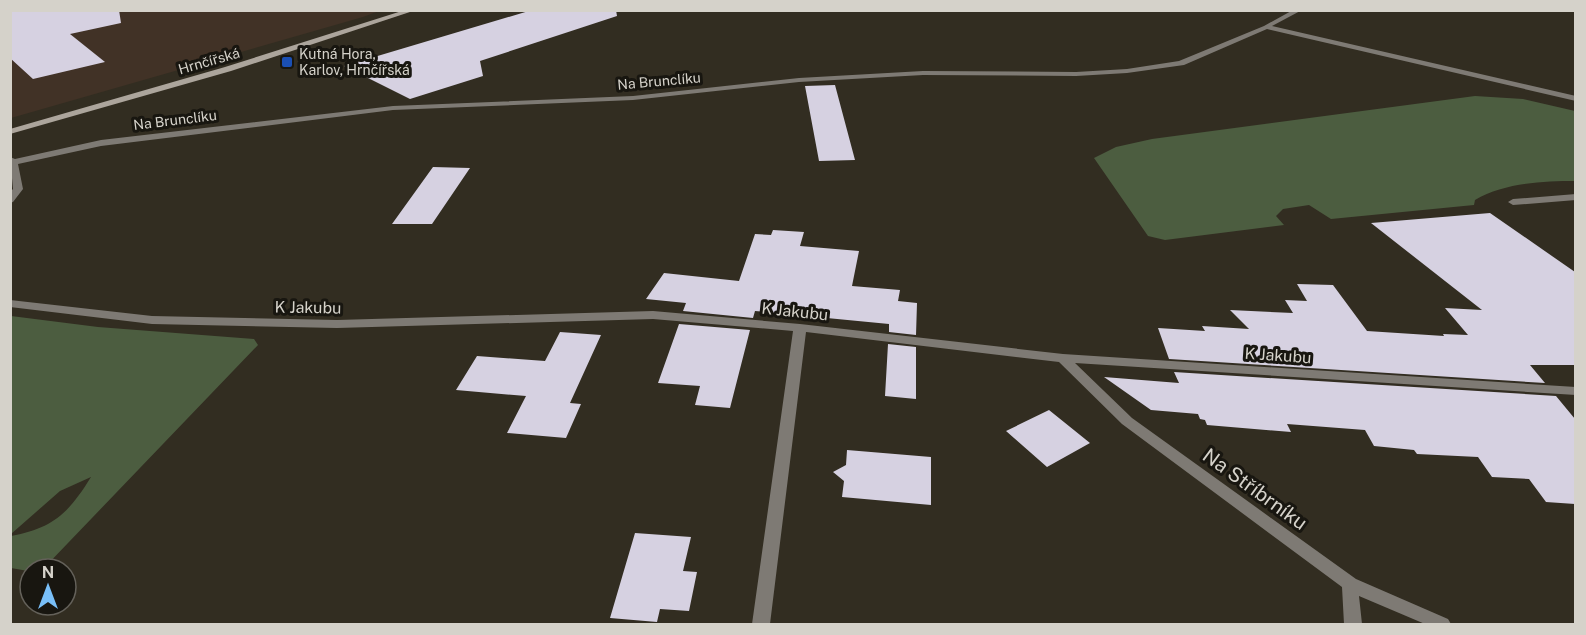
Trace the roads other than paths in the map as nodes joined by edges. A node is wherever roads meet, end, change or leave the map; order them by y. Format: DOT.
graph roads {
  1 [pos="413,10"];
  2 [pos="1299,10"];
  3 [pos="1266,27"];
  4 [pos="1575,99"];
  5 [pos="10,132"];
  6 [pos="12,161"];
  7 [pos="1575,197"];
  8 [pos="10,200"];
  9 [pos="1513,202"];
  10 [pos="10,303"];
  11 [pos="801,328"];
  12 [pos="1063,358"];
  13 [pos="1575,391"];
  14 [pos="1350,584"];
  15 [pos="761,624"];
  16 [pos="1353,624"];
  17 [pos="1442,624"];
  1 -- 5 [label="main road, Hrnčířská"];
  2 -- 3 [label="street, Na Brunclíku"];
  3 -- 4 [label="street"];
  3 -- 6 [label="street, Na Brunclíku"];
  6 -- 8 [label="street"];
  7 -- 9 [label="street"];
  10 -- 11 [label="street, K Jakubu"];
  11 -- 12 [label="street, K Jakubu"];
  11 -- 15 [label="street"];
  12 -- 13 [label="street, K Jakubu"];
  12 -- 14 [label="street, Na Stříbrníku"];
  14 -- 16 [label="street"];
  14 -- 17 [label="street, Na Stříbrníku"];
}
